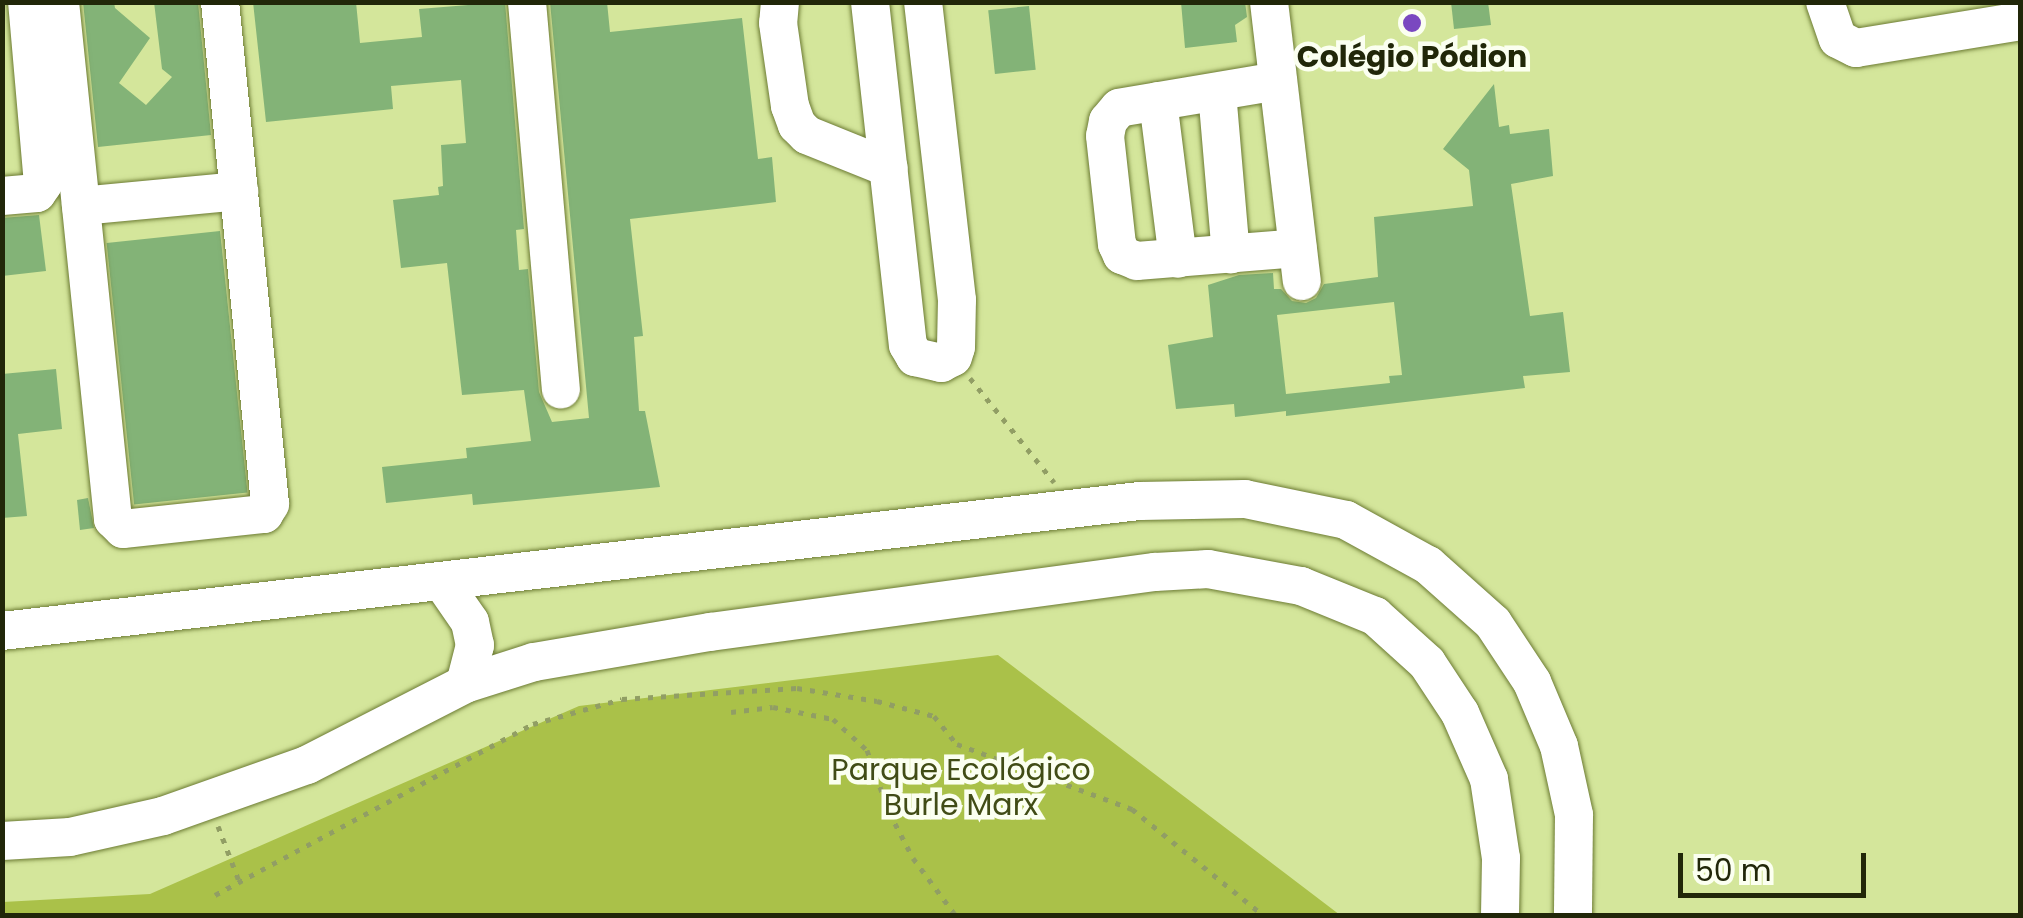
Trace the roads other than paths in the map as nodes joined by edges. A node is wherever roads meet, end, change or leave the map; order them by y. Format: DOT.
graph roads {
  1 [pos="27,2"];
  2 [pos="60,2"];
  3 [pos="220,2"];
  4 [pos="527,2"];
  5 [pos="780,2"];
  6 [pos="870,2"];
  7 [pos="923,2"];
  8 [pos="1269,2"];
  9 [pos="1824,2"];
  10 [pos="2020,21"];
  11 [pos="18,81"];
  12 [pos="1278,81"];
  13 [pos="1217,92"];
  14 [pos="1158,102"];
  15 [pos="889,168"];
  16 [pos="239,191"];
  17 [pos="2,196"];
  18 [pos="81,206"];
  19 [pos="1230,254"];
  20 [pos="1178,259"];
  21 [pos="561,390"];
  22 [pos="443,582"];
  23 [pos="2,631"];
  24 [pos="465,684"];
  25 [pos="2,841"];
  26 [pos="1500,916"];
  27 [pos="1573,916"];
  1 -- 11 [label="street"];
  2 -- 18 [label="street"];
  3 -- 16 [label="street"];
  4 -- 21 [label="street"];
  5 -- 15 [label="street"];
  6 -- 15 [label="street"];
  7 -- 15 [label="street"];
  8 -- 12 [label="street"];
  9 -- 10 [label="street"];
  11 -- 17 [label="street"];
  12 -- 13 [label="street"];
  12 -- 19 [label="street"];
  13 -- 14 [label="street"];
  13 -- 19 [label="street"];
  14 -- 20 [label="street"];
  14 -- 20 [label="street"];
  16 -- 18 [label="street"];
  16 -- 18 [label="street"];
  19 -- 20 [label="street"];
  22 -- 23 [label="street"];
  22 -- 24 [label="street"];
  22 -- 27 [label="street"];
  24 -- 25 [label="street"];
  24 -- 26 [label="street"];
}
